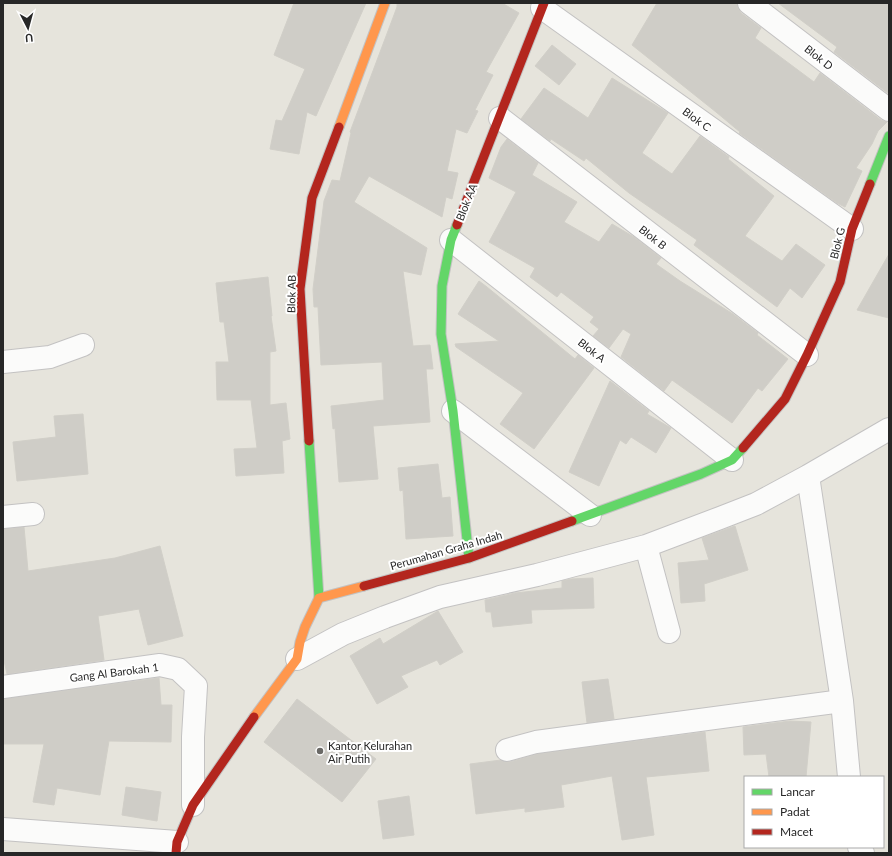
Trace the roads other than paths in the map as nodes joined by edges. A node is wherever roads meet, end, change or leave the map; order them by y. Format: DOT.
graph roads {
  1 [pos="385,3"];
  2 [pos="749,3"];
  3 [pos="543,5"];
  4 [pos="889,110"];
  5 [pos="500,118"];
  6 [pos="889,136"];
  7 [pos="852,229"];
  8 [pos="452,240"];
  9 [pos="83,345"];
  10 [pos="807,355"];
  11 [pos="3,362"];
  12 [pos="453,410"];
  13 [pos="889,429"];
  14 [pos="732,460"];
  15 [pos="808,476"];
  16 [pos="34,514"];
  17 [pos="590,515"];
  18 [pos="3,517"];
  19 [pos="646,546"];
  20 [pos="469,558"];
  21 [pos="319,598"];
  22 [pos="669,632"];
  23 [pos="297,659"];
  24 [pos="3,687"];
  25 [pos="842,701"];
  26 [pos="507,750"];
  27 [pos="849,776"];
  28 [pos="193,805"];
  29 [pos="3,829"];
  30 [pos="176,848"];
  1 -- 21 [label="street, Blok AB"];
  2 -- 4 [label="street, Blok D"];
  3 -- 5 [label="street, Blok AA"];
  3 -- 7 [label="street, Blok C"];
  5 -- 8 [label="street, Blok AA"];
  5 -- 10 [label="street, Blok B"];
  6 -- 7 [label="street, Blok G"];
  7 -- 10 [label="street, Blok G"];
  8 -- 12 [label="street, Blok AA"];
  8 -- 14 [label="street, Blok A"];
  9 -- 11 [label="street"];
  10 -- 14 [label="street, Perumahan Graha Indah"];
  12 -- 17 [label="street"];
  12 -- 20 [label="street, Blok AA"];
  13 -- 15 [label="street"];
  14 -- 17 [label="street, Perumahan Graha Indah"];
  15 -- 19 [label="street"];
  15 -- 25 [label="street"];
  16 -- 18 [label="street"];
  17 -- 20 [label="street, Perumahan Graha Indah"];
  19 -- 22 [label="street"];
  19 -- 23 [label="street"];
  20 -- 21 [label="street, Perumahan Graha Indah"];
  21 -- 23 [label="street"];
  23 -- 28 [label="street"];
  24 -- 28 [label="street, Gang Al Barokah 1"];
  25 -- 26 [label="street"];
  25 -- 27 [label="street"];
  28 -- 30 [label="street"];
  29 -- 30 [label="street"];
}
